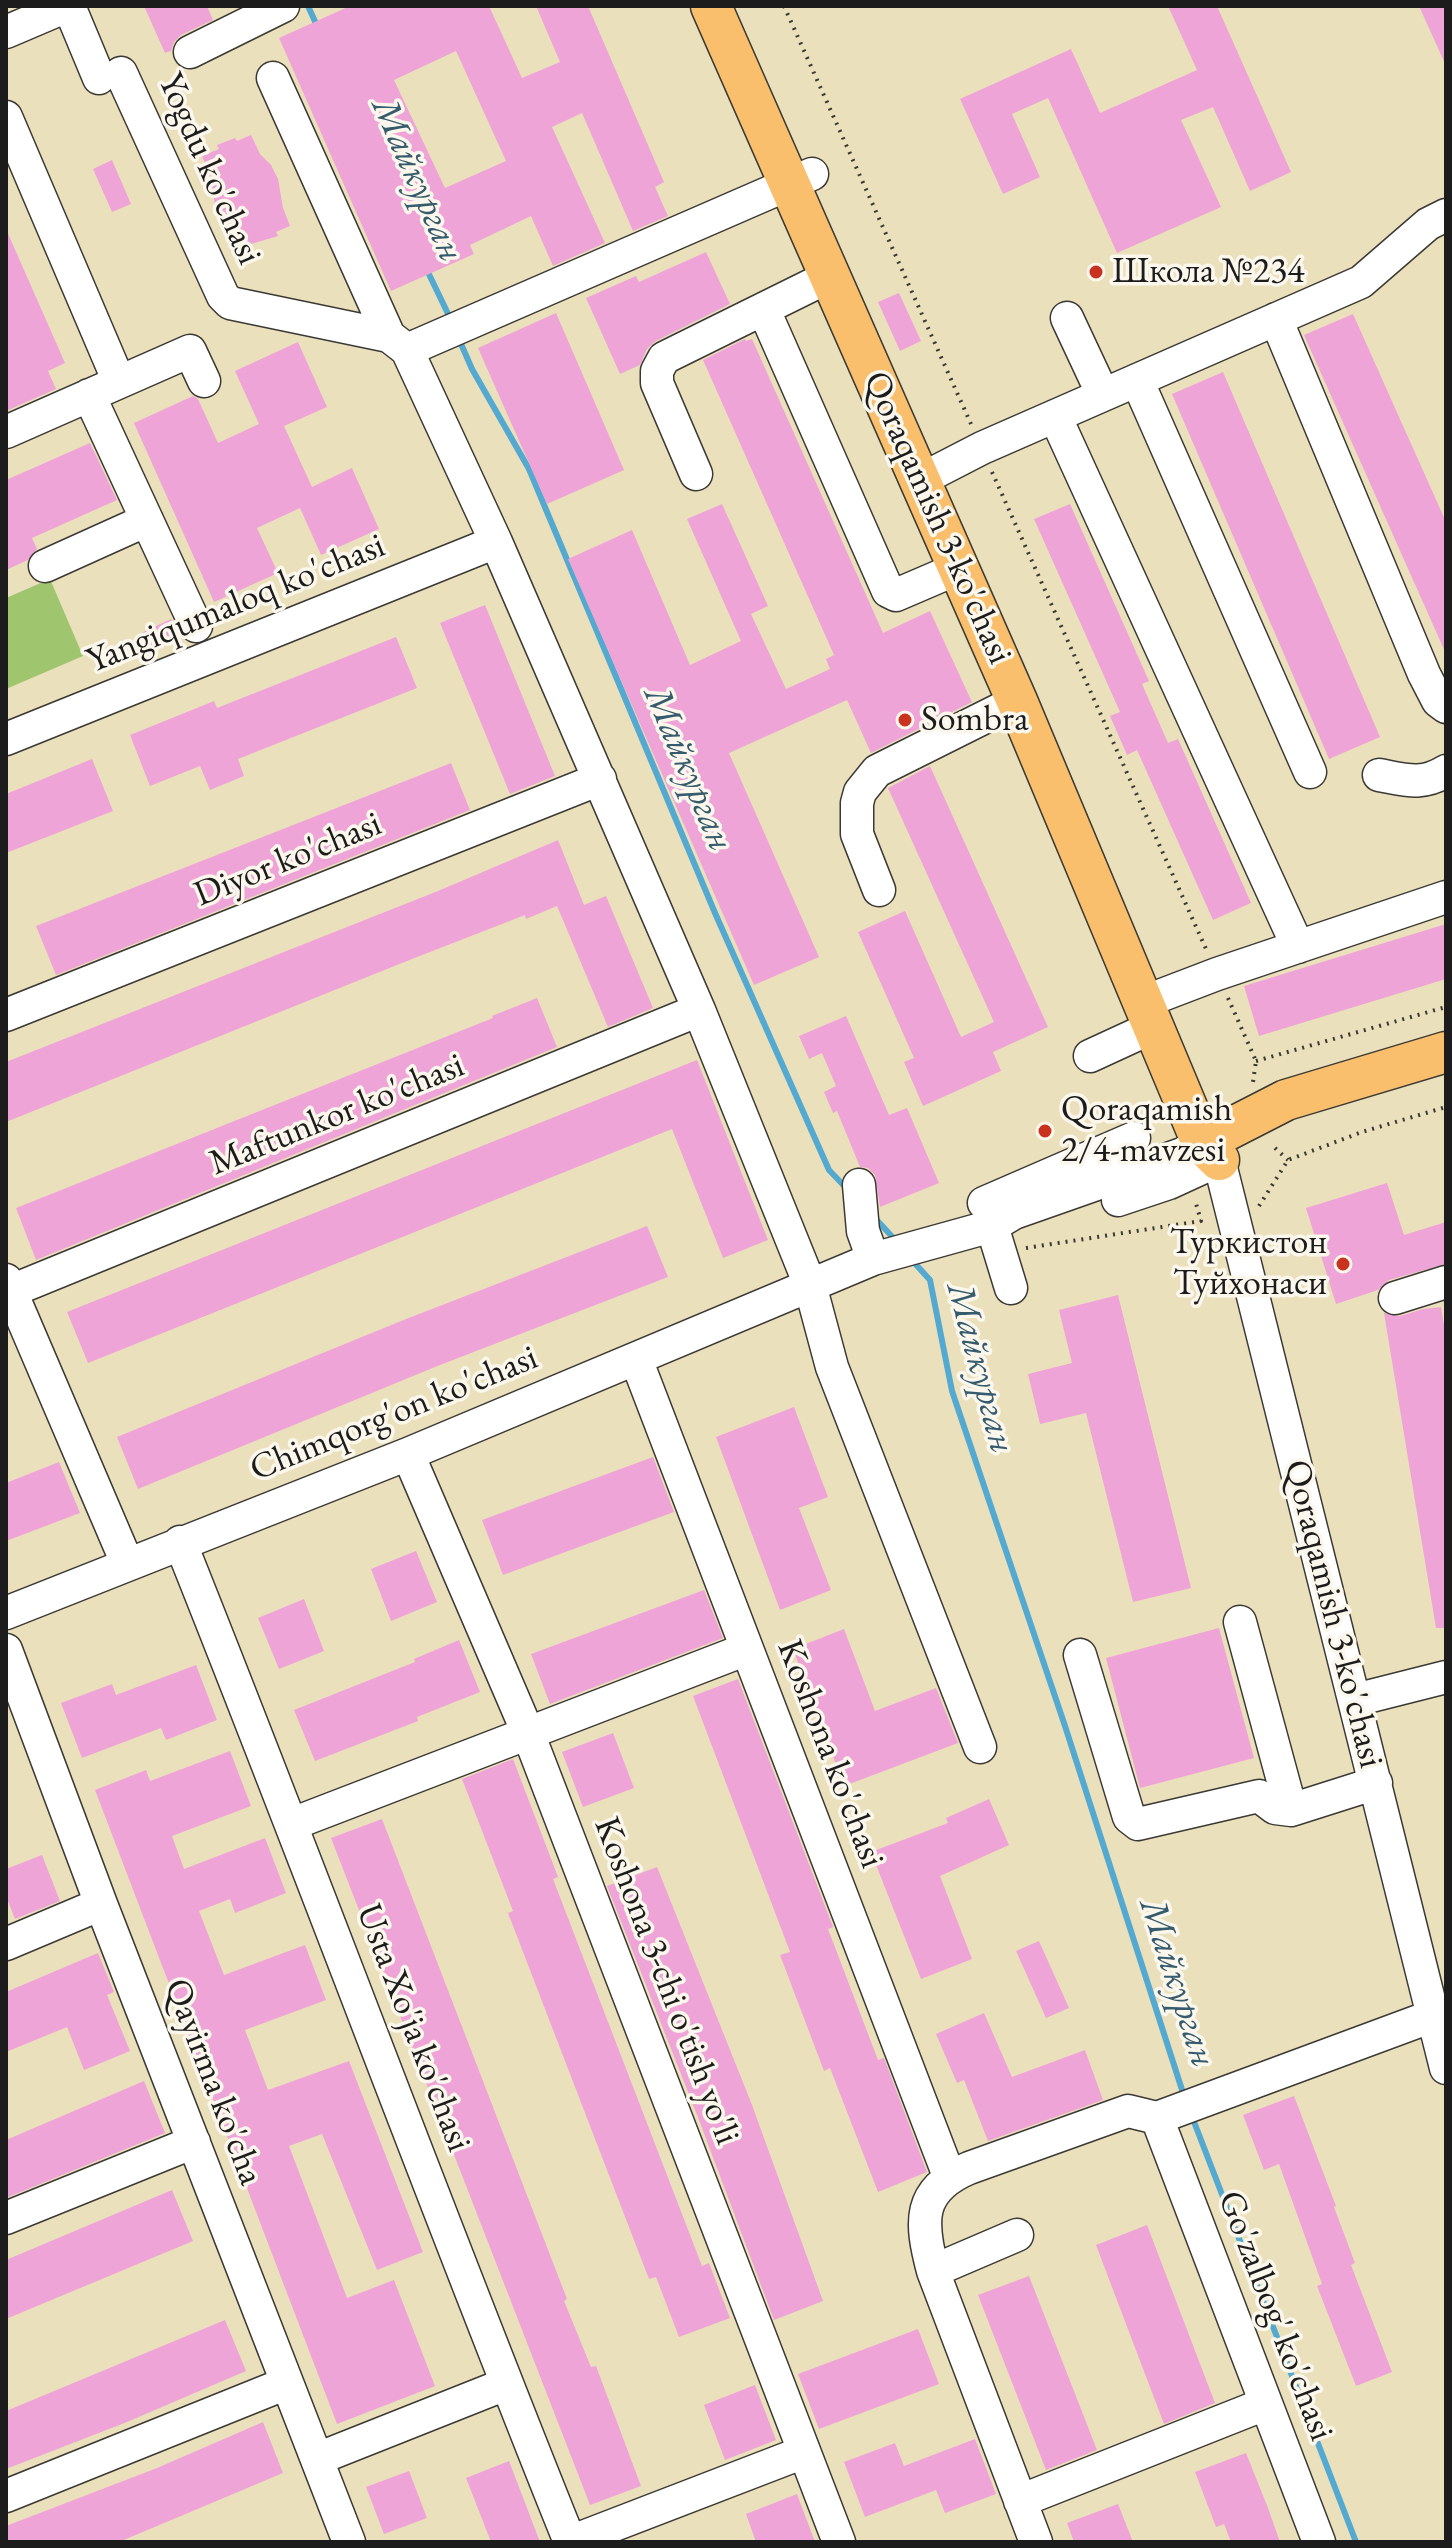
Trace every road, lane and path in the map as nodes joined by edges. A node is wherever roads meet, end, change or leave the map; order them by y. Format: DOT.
graph roads {
  1 [pos="68,6"];
  2 [pos="283,6"];
  3 [pos="711,6"];
  4 [pos="738,6"];
  5 [pos="784,6"];
  6 [pos="6,32"];
  7 [pos="190,52"];
  8 [pos="273,78"];
  9 [pos="6,117"];
  10 [pos="801,179"];
  11 [pos="1446,215"];
  12 [pos="830,276"];
  13 [pos="764,310"];
  14 [pos="1067,318"];
  15 [pos="1276,319"];
  16 [pos="398,343"];
  17 [pos="1137,380"];
  18 [pos="204,381"];
  19 [pos="119,382"];
  20 [pos="89,395"];
  21 [pos="1103,395"];
  22 [pos="1055,416"];
  23 [pos="6,432"];
  24 [pos="982,448"];
  25 [pos="696,474"];
  26 [pos="931,474"];
  27 [pos="147,520"];
  28 [pos="496,542"];
  29 [pos="45,566"];
  30 [pos="959,568"];
  31 [pos="196,626"];
  32 [pos="1017,701"];
  33 [pos="1446,707"];
  34 [pos="6,739"];
  35 [pos="1446,771"];
  36 [pos="1310,772"];
  37 [pos="1379,775"];
  38 [pos="600,779"];
  39 [pos="879,890"];
  40 [pos="1446,897"];
  41 [pos="1298,947"];
  42 [pos="1217,974"];
  43 [pos="1446,1007"];
  44 [pos="699,1010"];
  45 [pos="1158,1011"];
  46 [pos="6,1015"];
  47 [pos="1446,1052"];
  48 [pos="1090,1056"];
  49 [pos="1256,1061"];
  50 [pos="1446,1077"];
  51 [pos="1251,1093"];
  52 [pos="1446,1107"];
  53 [pos="1134,1138"];
  54 [pos="1275,1148"];
  55 [pos="1209,1155"];
  56 [pos="1288,1160"];
  57 [pos="859,1185"];
  58 [pos="1257,1208"];
  59 [pos="992,1227"];
  60 [pos="895,1252"];
  61 [pos="1446,1282"];
  62 [pos="810,1285"];
  63 [pos="8,1288"];
  64 [pos="1011,1288"];
  65 [pos="1395,1298"];
  66 [pos="636,1359"];
  67 [pos="408,1454"];
  68 [pos="180,1542"];
  69 [pos="127,1563"];
  70 [pos="6,1613"];
  71 [pos="1240,1622"];
  72 [pos="747,1649"];
  73 [pos="6,1650"];
  74 [pos="1080,1655"];
  75 [pos="1446,1677"];
  76 [pos="1355,1700"];
  77 [pos="528,1733"];
  78 [pos="980,1747"];
  79 [pos="1376,1783"];
  80 [pos="1291,1810"];
  81 [pos="292,1824"];
  82 [pos="101,1904"];
  83 [pos="6,1944"];
  84 [pos="1440,2014"];
  85 [pos="1446,2068"];
  86 [pos="1180,2109"];
  87 [pos="194,2142"];
  88 [pos="949,2176"];
  89 [pos="6,2218"];
  90 [pos="1017,2235"];
  91 [pos="933,2271"];
  92 [pos="287,2383"];
  93 [pos="506,2384"];
  94 [pos="1265,2404"];
  95 [pos="804,2452"];
  96 [pos="317,2459"];
  97 [pos="6,2496"];
  98 [pos="1020,2501"];
  99 [pos="349,2542"];
  100 [pos="570,2542"];
  101 [pos="839,2542"];
  102 [pos="1036,2542"];
  103 [pos="1319,2542"];
  1 -- 6 [label="street"];
  1 -- 16 [label="street, Yogdu ko'chasi"];
  2 -- 7 [label="street"];
  3 -- 10 [label="main road, Qoraqamish 3-ko'chasi"];
  4 -- 10 [label="main road, Qoraqamish 3-ko'chasi"];
  5 -- 24 [label="path"];
  8 -- 16 [label="street"];
  9 -- 19 [label="street"];
  10 -- 12 [label="main road, Qoraqamish 3-ko'chasi"];
  10 -- 16 [label="street"];
  10 -- 26 [label="main road, Qoraqamish 3-ko'chasi"];
  11 -- 15 [label="street"];
  12 -- 13 [label="street"];
  12 -- 26 [label="main road, Qoraqamish 3-ko'chasi"];
  13 -- 25 [label="street"];
  13 -- 30 [label="street"];
  14 -- 21 [label="street"];
  15 -- 17 [label="street"];
  15 -- 33 [label="street"];
  16 -- 28 [label="street"];
  17 -- 21 [label="street"];
  17 -- 36 [label="street"];
  18 -- 19 [label="street"];
  19 -- 20 [label="street"];
  20 -- 23 [label="street"];
  20 -- 27 [label="street"];
  21 -- 22 [label="street"];
  22 -- 24 [label="street"];
  22 -- 41 [label="street"];
  24 -- 26 [label="street"];
  24 -- 42 [label="path"];
  26 -- 30 [label="main road, Qoraqamish 3-ko'chasi"];
  26 -- 45 [label="main road, Qoraqamish 3-ko'chasi"];
  27 -- 29 [label="street"];
  27 -- 31 [label="street"];
  28 -- 34 [label="street, Yangiqumaloq ko'chasi"];
  28 -- 38 [label="street"];
  30 -- 32 [label="main road, Qoraqamish 3-ko'chasi"];
  32 -- 39 [label="street"];
  32 -- 45 [label="main road, Qoraqamish 3-ko'chasi"];
  35 -- 37 [label="street"];
  38 -- 44 [label="street"];
  38 -- 46 [label="street, Diyor ko'chasi"];
  40 -- 41 [label="street"];
  41 -- 42 [label="street"];
  42 -- 45 [label="street"];
  42 -- 49 [label="path"];
  43 -- 49 [label="path"];
  44 -- 62 [label="street"];
  44 -- 63 [label="street, Maftunkor ko'chasi"];
  45 -- 48 [label="street"];
  45 -- 55 [label="main road, Qoraqamish 3-ko'chasi"];
  47 -- 55 [label="main road"];
  49 -- 51 [label="path"];
  50 -- 55 [label="main road"];
  52 -- 56 [label="path"];
  53 -- 59 [label="street"];
  54 -- 56 [label="path"];
  55 -- 59 [label="street"];
  55 -- 59 [label="path"];
  55 -- 76 [label="street, Qoraqamish 3-ko'chasi"];
  56 -- 58 [label="path"];
  57 -- 60 [label="street"];
  59 -- 60 [label="street, Chimqorg'on ko'chasi"];
  59 -- 64 [label="street"];
  60 -- 62 [label="street, Chimqorg'on ko'chasi"];
  61 -- 65 [label="street"];
  62 -- 66 [label="street, Chimqorg'on ko'chasi"];
  62 -- 78 [label="street"];
  63 -- 69 [label="street"];
  66 -- 67 [label="street, Chimqorg'on ko'chasi"];
  66 -- 72 [label="street, Koshona ko'chasi"];
  67 -- 68 [label="street, Chimqorg'on ko'chasi"];
  67 -- 77 [label="street, Koshona 3-chi o'tish yo'li"];
  68 -- 69 [label="street, Chimqorg'on ko'chasi"];
  68 -- 81 [label="street, Usta Xo'ja ko'chasi"];
  69 -- 70 [label="street, Chimqorg'on ko'chasi"];
  71 -- 80 [label="street"];
  72 -- 77 [label="street"];
  72 -- 88 [label="street, Koshona ko'chasi"];
  73 -- 82 [label="street, Qayirma ko'cha"];
  74 -- 80 [label="street"];
  75 -- 76 [label="street"];
  76 -- 79 [label="street, Qoraqamish 3-ko'chasi"];
  77 -- 81 [label="street"];
  77 -- 95 [label="street, Koshona 3-chi o'tish yo'li"];
  79 -- 80 [label="street"];
  79 -- 84 [label="street, Qoraqamish 3-ko'chasi"];
  81 -- 93 [label="street, Usta Xo'ja ko'chasi"];
  82 -- 83 [label="street"];
  82 -- 87 [label="street, Qayirma ko'cha"];
  84 -- 85 [label="street, Qoraqamish 3-ko'chasi"];
  84 -- 86 [label="street"];
  86 -- 88 [label="street"];
  86 -- 94 [label="street, Go'zalbog' ko'chasi"];
  87 -- 89 [label="street"];
  87 -- 92 [label="street, Qayirma ko'cha"];
  88 -- 91 [label="street"];
  90 -- 91 [label="street"];
  91 -- 98 [label="street"];
  92 -- 96 [label="street, Qayirma ko'cha"];
  92 -- 97 [label="street"];
  93 -- 96 [label="street"];
  93 -- 100 [label="street, Usta Xo'ja ko'chasi"];
  94 -- 98 [label="street"];
  94 -- 103 [label="street, Go'zalbog' ko'chasi"];
  95 -- 100 [label="street"];
  95 -- 101 [label="street, Koshona 3-chi o'tish yo'li"];
  96 -- 99 [label="street, Qayirma ko'cha"];
  98 -- 102 [label="street"];
}
